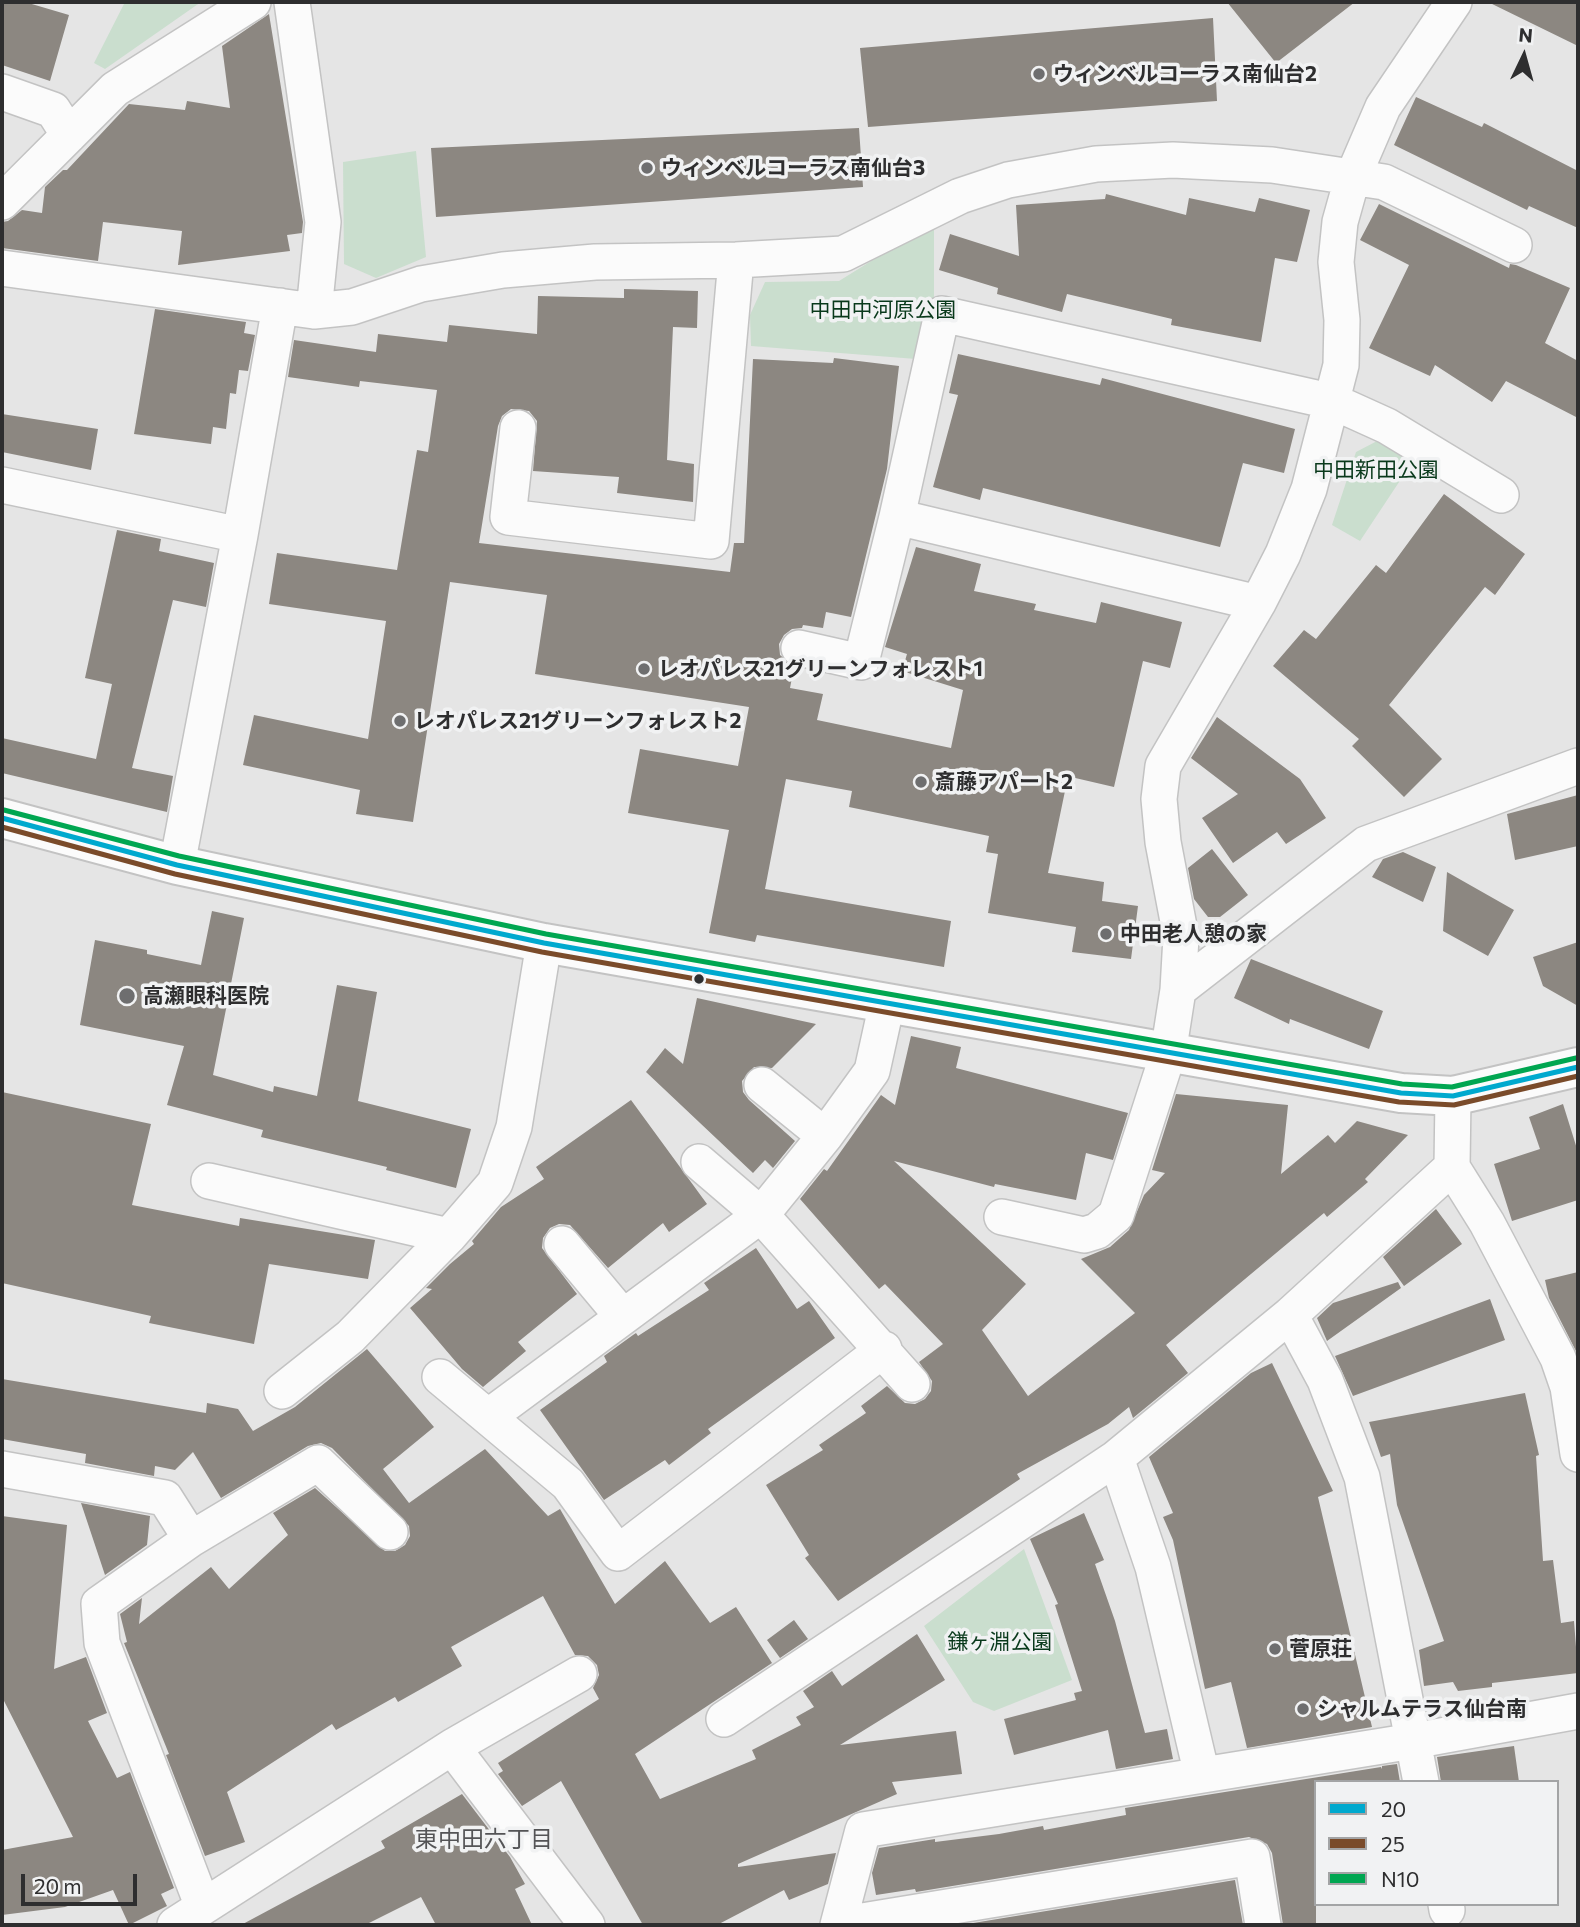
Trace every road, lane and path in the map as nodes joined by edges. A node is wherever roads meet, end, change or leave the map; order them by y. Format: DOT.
graph roads {
  1 [pos="253,2"];
  2 [pos="292,2"];
  3 [pos="1454,2"];
  4 [pos="2,92"];
  5 [pos="69,135"];
  6 [pos="1352,179"];
  7 [pos="2,202"];
  8 [pos="1514,245"];
  9 [pos="736,260"];
  10 [pos="2,268"];
  11 [pos="280,306"];
  12 [pos="314,311"];
  13 [pos="1334,402"];
  14 [pos="519,428"];
  15 [pos="2,485"];
  16 [pos="1501,495"];
  17 [pos="897,517"];
  18 [pos="240,535"];
  19 [pos="1258,603"];
  20 [pos="799,648"];
  21 [pos="1578,766"];
  22 [pos="2,818"];
  23 [pos="177,865"];
  24 [pos="544,943"];
  25 [pos="1178,990"];
  26 [pos="887,1003"];
  27 [pos="1168,1054"];
  28 [pos="1578,1067"];
  29 [pos="762,1085"];
  30 [pos="1453,1096"];
  31 [pos="825,1136"];
  32 [pos="699,1162"];
  33 [pos="1452,1167"];
  34 [pos="209,1181"];
  35 [pos="761,1216"];
  36 [pos="1002,1217"];
  37 [pos="449,1236"];
  38 [pos="562,1244"];
  39 [pos="1290,1315"];
  40 [pos="623,1317"];
  41 [pos="884,1349"];
  42 [pos="440,1377"];
  43 [pos="912,1384"];
  44 [pos="282,1391"];
  45 [pos="1573,1395"];
  46 [pos="488,1417"];
  47 [pos="1578,1454"];
  48 [pos="1116,1458"];
  49 [pos="2,1469"];
  50 [pos="390,1532"];
  51 [pos="191,1539"];
  52 [pos="579,1674"];
  53 [pos="1578,1711"];
  54 [pos="724,1719"];
  55 [pos="1413,1741"];
  56 [pos="452,1747"];
  57 [pos="1202,1775"];
  58 [pos="1421,1780"];
  59 [pos="189,1916"];
  60 [pos="587,1925"];
  61 [pos="838,1925"];
  62 [pos="1263,1925"];
  1 -- 5 [label="street"];
  2 -- 12 [label="street"];
  3 -- 6 [label="street"];
  4 -- 5 [label="street"];
  5 -- 7 [label="street"];
  6 -- 8 [label="street"];
  6 -- 9 [label="street"];
  6 -- 13 [label="street"];
  9 -- 12 [label="street"];
  9 -- 14 [label="street"];
  10 -- 11 [label="street"];
  11 -- 12 [label="street"];
  11 -- 18 [label="street"];
  13 -- 16 [label="street"];
  13 -- 17 [label="street"];
  13 -- 19 [label="street"];
  15 -- 18 [label="street"];
  17 -- 19 [label="street"];
  17 -- 20 [label="street"];
  18 -- 23 [label="street"];
  19 -- 25 [label="street"];
  21 -- 25 [label="street"];
  22 -- 23 [label="street"];
  23 -- 24 [label="street"];
  24 -- 26 [label="street"];
  24 -- 37 [label="street"];
  25 -- 27 [label="street"];
  26 -- 27 [label="street"];
  26 -- 31 [label="street"];
  27 -- 30 [label="street"];
  27 -- 36 [label="street"];
  28 -- 30 [label="street"];
  29 -- 31 [label="street"];
  30 -- 33 [label="street"];
  31 -- 35 [label="street"];
  32 -- 35 [label="street"];
  33 -- 39 [label="street"];
  33 -- 45 [label="street"];
  34 -- 37 [label="street"];
  35 -- 40 [label="street"];
  35 -- 41 [label="street"];
  37 -- 44 [label="street"];
  38 -- 40 [label="street"];
  39 -- 48 [label="street"];
  39 -- 55 [label="street"];
  40 -- 46 [label="street"];
  41 -- 43 [label="street"];
  41 -- 46 [label="street"];
  42 -- 46 [label="street"];
  45 -- 47 [label="street"];
  48 -- 54 [label="street"];
  48 -- 57 [label="street"];
  49 -- 51 [label="street"];
  50 -- 51 [label="street"];
  51 -- 59 [label="street"];
  52 -- 56 [label="street"];
  53 -- 55 [label="street"];
  55 -- 57 [label="street"];
  55 -- 58 [label="street"];
  56 -- 59 [label="street"];
  56 -- 60 [label="street"];
  57 -- 61 [label="street"];
  61 -- 62 [label="street"];
}
